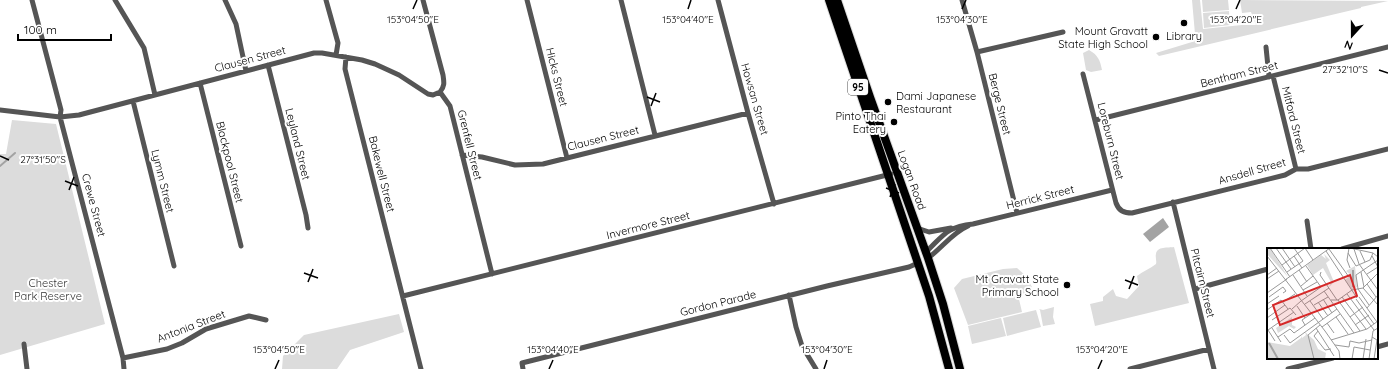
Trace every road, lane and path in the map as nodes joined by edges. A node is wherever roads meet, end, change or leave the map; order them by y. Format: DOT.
graph roads {
  1 [pos="32,0"];
  2 [pos="115,0"];
  3 [pos="225,0"];
  4 [pos="326,0"];
  5 [pos="423,0"];
  6 [pos="527,0"];
  7 [pos="621,0"];
  8 [pos="718,0"];
  9 [pos="829,0"];
  10 [pos="837,0"];
  11 [pos="962,0"];
  12 [pos="1063,32"];
  13 [pos="1266,47"];
  14 [pos="1388,48"];
  15 [pos="977,52"];
  16 [pos="336,55"];
  17 [pos="346,57"];
  18 [pos="268,65"];
  19 [pos="246,70"];
  20 [pos="1083,74"];
  21 [pos="1271,76"];
  22 [pos="200,83"];
  23 [pos="440,92"];
  24 [pos="155,95"];
  25 [pos="133,101"];
  26 [pos="0,110"];
  27 [pos="748,113"];
  28 [pos="60,117"];
  29 [pos="1096,120"];
  30 [pos="655,135"];
  31 [pos="1388,149"];
  32 [pos="462,155"];
  33 [pos="567,158"];
  34 [pos="1296,169"];
  35 [pos="898,172"];
  36 [pos="888,175"];
  37 [pos="1112,190"];
  38 [pos="1173,202"];
  39 [pos="774,204"];
  40 [pos="1122,212"];
  41 [pos="1017,213"];
  42 [pos="1307,221"];
  43 [pos="973,224"];
  44 [pos="958,226"];
  45 [pos="308,228"];
  46 [pos="917,228"];
  47 [pos="1388,236"];
  48 [pos="241,246"];
  49 [pos="1312,248"];
  50 [pos="1346,248"];
  51 [pos="927,255"];
  52 [pos="918,263"];
  53 [pos="174,266"];
  54 [pos="1267,269"];
  55 [pos="492,274"];
  56 [pos="1195,289"];
  57 [pos="789,295"];
  58 [pos="403,296"];
  59 [pos="266,320"];
  60 [pos="24,344"];
  61 [pos="1388,344"];
  62 [pos="1378,347"];
  63 [pos="1209,348"];
  64 [pos="123,358"];
  65 [pos="1328,359"];
  66 [pos="27,369"];
  67 [pos="124,369"];
  68 [pos="421,369"];
  69 [pos="523,369"];
  70 [pos="816,369"];
  71 [pos="949,369"];
  72 [pos="960,369"];
  73 [pos="1130,369"];
  74 [pos="1214,369"];
  75 [pos="1288,369"];
  1 -- 28 [label="street, Crewe Street"];
  2 -- 24 [label="street"];
  3 -- 19 [label="street"];
  4 -- 16 [label="street"];
  5 -- 23 [label="street"];
  6 -- 33 [label="street, Hicks Street"];
  7 -- 30 [label="street"];
  8 -- 27 [label="street, Howsan Street"];
  9 -- 36 [label="main road, Logan Road / 95"];
  10 -- 35 [label="main road, Logan Road / 95"];
  11 -- 15 [label="street, Berge Street"];
  12 -- 15 [label="street"];
  13 -- 21 [label="street, Mitford Street"];
  14 -- 21 [label="street, Bentham Street"];
  15 -- 41 [label="street, Berge Street"];
  16 -- 17 [label="street, Clausen Street"];
  16 -- 18 [label="street, Clausen Street"];
  17 -- 23 [label="street, Clausen Street"];
  17 -- 58 [label="street, Bakewell Street"];
  18 -- 19 [label="street, Clausen Street"];
  18 -- 45 [label="street, Leyland Street"];
  19 -- 22 [label="street, Clausen Street"];
  20 -- 29 [label="street, Loreburn Street"];
  21 -- 29 [label="street, Bentham Street"];
  21 -- 34 [label="street, Mitford Street"];
  22 -- 24 [label="street, Clausen Street"];
  22 -- 48 [label="street, Blackpool Street"];
  23 -- 32 [label="street, Grenfell Street"];
  24 -- 25 [label="street, Clausen Street"];
  25 -- 28 [label="street, Clausen Street"];
  25 -- 53 [label="street, Lymm Street"];
  26 -- 28 [label="street, Clausen Street"];
  27 -- 30 [label="street, Clausen Street"];
  27 -- 39 [label="street, Howsan Street"];
  28 -- 64 [label="street, Crewe Street"];
  29 -- 37 [label="street, Loreburn Street"];
  30 -- 33 [label="street, Clausen Street"];
  31 -- 34 [label="street, Ansdell Street"];
  32 -- 33 [label="street, Clausen Street"];
  32 -- 55 [label="street, Grenfell Street"];
  34 -- 38 [label="street, Ansdell Street"];
  35 -- 36 [label="street, Invermore Street"];
  35 -- 46 [label="main road, Logan Road / 95"];
  36 -- 39 [label="street, Invermore Street"];
  36 -- 52 [label="main road, Logan Road / 95"];
  37 -- 40 [label="street, Loreburn Street"];
  37 -- 41 [label="street, Herrick Street"];
  38 -- 40 [label="street, Ansdell Street"];
  38 -- 56 [label="street, Pitcairn Street"];
  39 -- 55 [label="street, Invermore Street"];
  41 -- 43 [label="street, Herrick Street"];
  42 -- 49 [label="street"];
  43 -- 44 [label="street, Herrick Street"];
  43 -- 51 [label="street, Herrick Street"];
  44 -- 46 [label="street"];
  44 -- 51 [label="street, Herrick Street"];
  46 -- 51 [label="main road, Logan Road / 95"];
  47 -- 50 [label="street"];
  51 -- 52 [label="main road"];
  51 -- 72 [label="main road, Logan Road / 95"];
  52 -- 57 [label="street, Gordon Parade"];
  52 -- 71 [label="main road, Logan Road / 95"];
  54 -- 56 [label="street"];
  55 -- 58 [label="street, Invermore Street"];
  56 -- 63 [label="street, Pitcairn Street"];
  57 -- 69 [label="street, Gordon Parade"];
  57 -- 70 [label="street"];
  58 -- 68 [label="street, Bakewell Street"];
  59 -- 64 [label="street, Antonia Street"];
  60 -- 66 [label="street"];
  61 -- 62 [label="street"];
  63 -- 73 [label="street"];
  63 -- 74 [label="street, Pitcairn Street"];
  64 -- 67 [label="street, Crewe Street"];
  65 -- 75 [label="street"];
}
